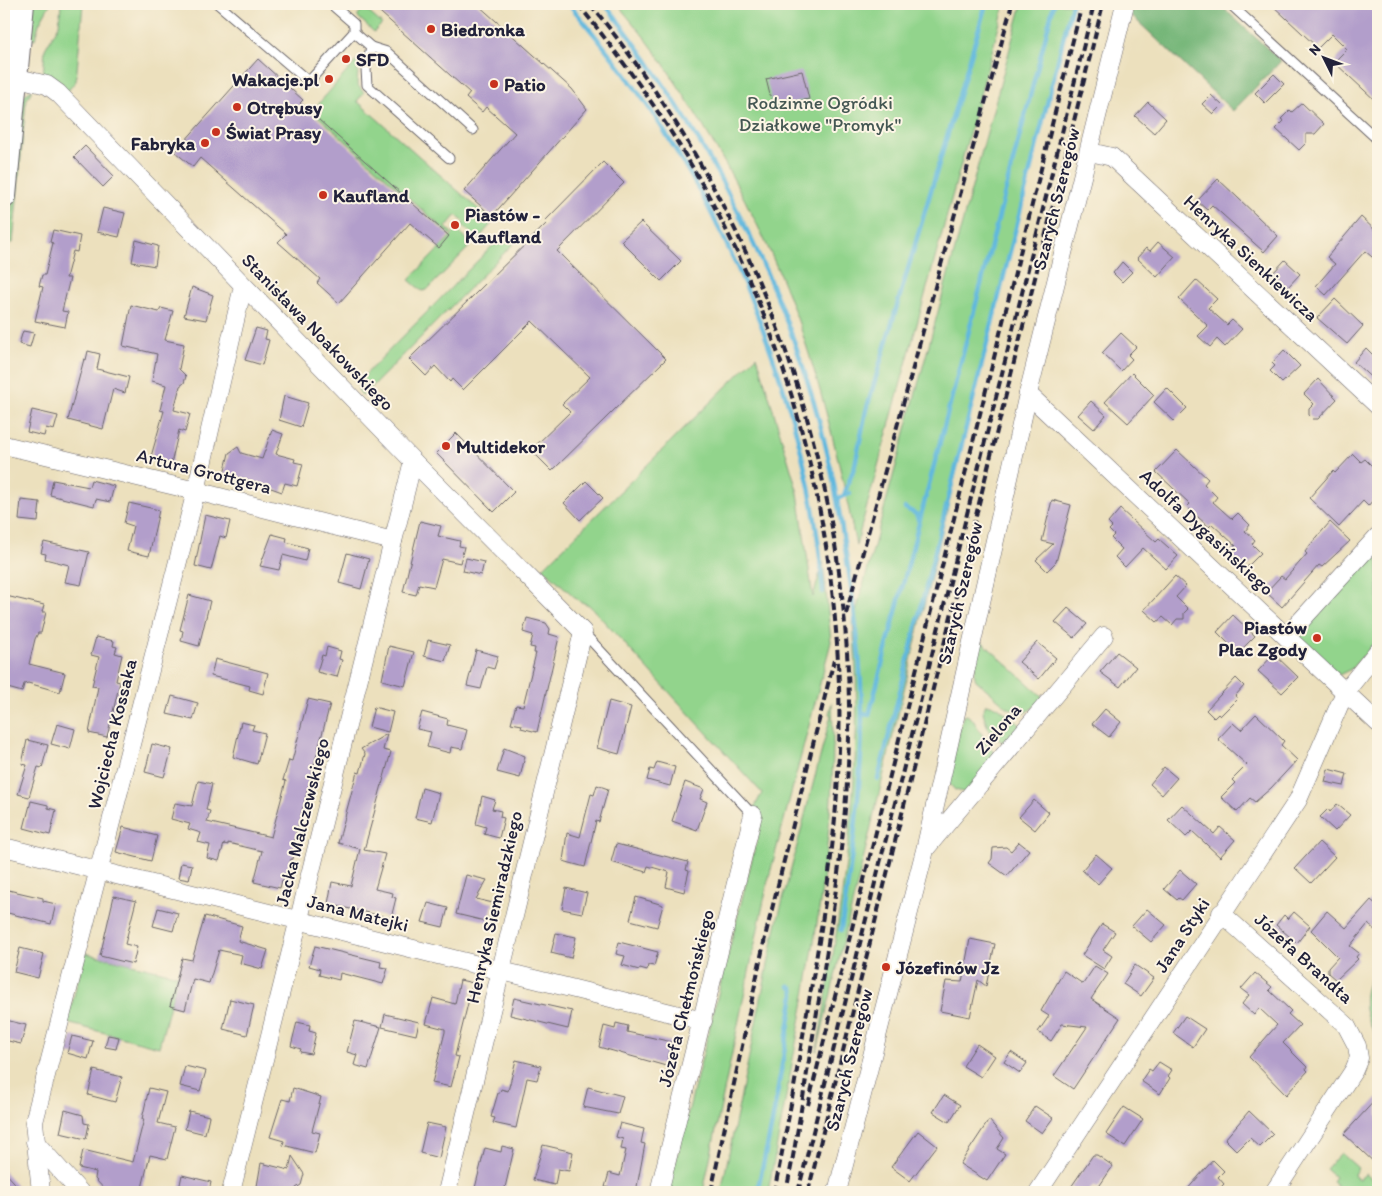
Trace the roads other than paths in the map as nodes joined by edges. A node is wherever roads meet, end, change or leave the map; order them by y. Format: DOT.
graph roads {
  1 [pos="22,4"];
  2 [pos="218,4"];
  3 [pos="331,4"];
  4 [pos="1125,4"];
  5 [pos="1230,4"];
  6 [pos="354,32"];
  7 [pos="371,47"];
  8 [pos="14,78"];
  9 [pos="473,130"];
  10 [pos="1378,140"];
  11 [pos="1090,152"];
  12 [pos="448,158"];
  13 [pos="4,196"];
  14 [pos="243,286"];
  15 [pos="1028,394"];
  16 [pos="1378,406"];
  17 [pos="4,445"];
  18 [pos="413,461"];
  19 [pos="196,491"];
  20 [pos="1378,536"];
  21 [pos="393,541"];
  22 [pos="583,632"];
  23 [pos="1104,636"];
  24 [pos="1287,636"];
  25 [pos="1378,652"];
  26 [pos="1345,692"];
  27 [pos="1378,723"];
  28 [pos="753,815"];
  29 [pos="4,847"];
  30 [pos="925,850"];
  31 [pos="100,870"];
  32 [pos="1221,913"];
  33 [pos="300,920"];
  34 [pos="501,971"];
  35 [pos="702,1021"];
  36 [pos="34,1142"];
  37 [pos="41,1192"];
  38 [pos="80,1192"];
  39 [pos="231,1192"];
  40 [pos="447,1192"];
  41 [pos="659,1192"];
  42 [pos="837,1192"];
  43 [pos="1038,1192"];
  44 [pos="1274,1192"];
  1 -- 8 [label="street"];
  2 -- 6 [label="lane"];
  3 -- 6 [label="lane"];
  4 -- 11 [label="street, Szarych Szeregów"];
  5 -- 10 [label="lane"];
  6 -- 7 [label="lane"];
  7 -- 9 [label="lane"];
  7 -- 12 [label="lane"];
  8 -- 13 [label="street"];
  8 -- 14 [label="street, Stanisława Noakowskiego"];
  11 -- 15 [label="street, Szarych Szeregów"];
  11 -- 16 [label="street, Henryka Sienkiewicza"];
  14 -- 18 [label="street, Stanisława Noakowskiego"];
  14 -- 19 [label="street, Wojciecha Kossaka"];
  15 -- 24 [label="street, Adolfa Dygasińskiego"];
  15 -- 30 [label="street, Szarych Szeregów"];
  17 -- 19 [label="street, Artura Grottgera"];
  18 -- 21 [label="street, Jacka Malczewskiego"];
  18 -- 22 [label="street, Stanisława Noakowskiego"];
  19 -- 21 [label="street, Artura Grottgera"];
  19 -- 31 [label="street, Wojciecha Kossaka"];
  20 -- 24 [label="street"];
  21 -- 33 [label="street, Jacka Malczewskiego"];
  22 -- 28 [label="lane"];
  22 -- 34 [label="street, Henryka Siemiradzkiego"];
  23 -- 30 [label="street, Zielona"];
  24 -- 26 [label="street, Adolfa Dygasińskiego"];
  25 -- 26 [label="street, Jana Styki"];
  26 -- 27 [label="street, Adolfa Dygasińskiego"];
  26 -- 32 [label="street, Jana Styki"];
  28 -- 35 [label="street, Józefa Chełmońskiego"];
  29 -- 31 [label="street, Jana Matejki"];
  30 -- 42 [label="street, Szarych Szeregów"];
  31 -- 33 [label="street, Jana Matejki"];
  31 -- 36 [label="street, Wojciecha Kossaka"];
  32 -- 43 [label="street, Jana Styki"];
  32 -- 44 [label="street, Józefa Brandta"];
  33 -- 34 [label="street, Jana Matejki"];
  33 -- 39 [label="street, Jacka Malczewskiego"];
  34 -- 35 [label="street, Jana Matejki"];
  34 -- 40 [label="street, Henryka Siemiradzkiego"];
  35 -- 41 [label="street, Józefa Chełmońskiego"];
  36 -- 37 [label="street, Wojciecha Kossaka"];
  36 -- 38 [label="street"];
}
